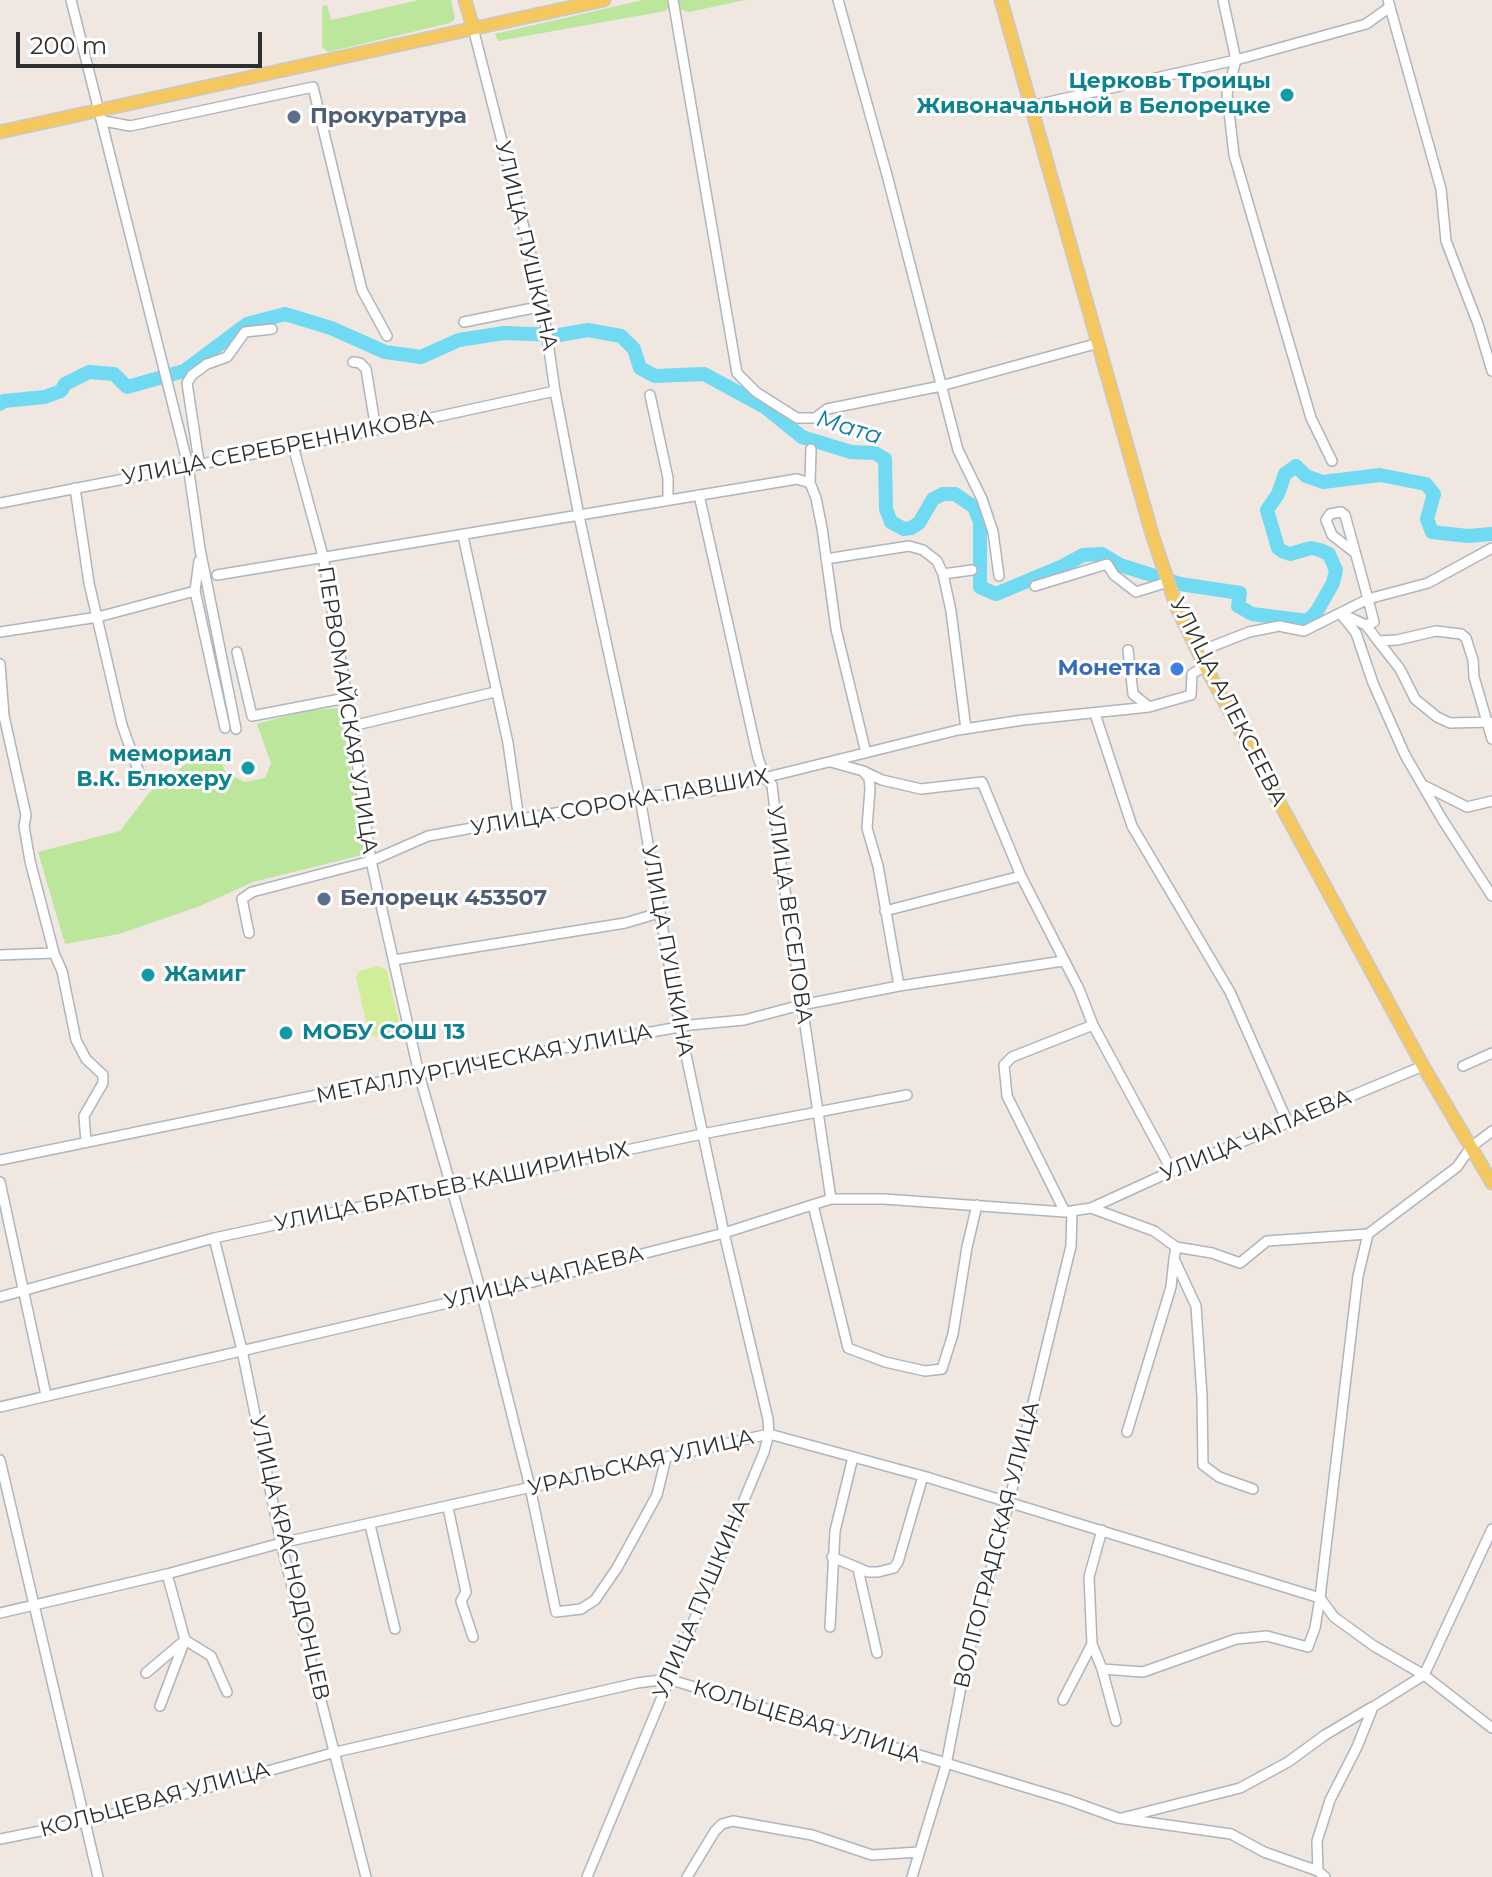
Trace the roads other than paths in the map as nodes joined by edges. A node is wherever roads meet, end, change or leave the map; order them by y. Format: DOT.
graph roads {
  1 [pos="71,0"];
  2 [pos="465,0"];
  3 [pos="604,0"];
  4 [pos="673,0"];
  5 [pos="838,0"];
  6 [pos="1001,0"];
  7 [pos="1223,0"];
  8 [pos="1389,4"];
  9 [pos="473,28"];
  10 [pos="1236,60"];
  11 [pos="1031,106"];
  12 [pos="102,115"];
  13 [pos="0,132"];
  14 [pos="543,306"];
  15 [pos="464,322"];
  16 [pos="272,329"];
  17 [pos="387,336"];
  18 [pos="1099,343"];
  19 [pos="353,362"];
  20 [pos="1492,371"];
  21 [pos="941,386"];
  22 [pos="555,391"];
  23 [pos="650,395"];
  24 [pos="376,430"];
  25 [pos="293,446"];
  26 [pos="811,449"];
  27 [pos="1332,461"];
  28 [pos="199,462"];
  29 [pos="188,465"];
  30 [pos="810,483"];
  31 [pos="75,488"];
  32 [pos="699,495"];
  33 [pos="668,500"];
  34 [pos="0,503"];
  35 [pos="579,516"];
  36 [pos="463,536"];
  37 [pos="1492,548"];
  38 [pos="200,549"];
  39 [pos="1354,552"];
  40 [pos="323,556"];
  41 [pos="826,559"];
  42 [pos="972,570"];
  43 [pos="943,574"];
  44 [pos="217,575"];
  45 [pos="999,576"];
  46 [pos="1167,580"];
  47 [pos="1035,586"];
  48 [pos="195,591"];
  49 [pos="1368,599"];
  50 [pos="1340,613"];
  51 [pos="98,617"];
  52 [pos="1366,625"];
  53 [pos="0,632"];
  54 [pos="1378,641"];
  55 [pos="1128,650"];
  56 [pos="237,652"];
  57 [pos="1198,652"];
  58 [pos="0,664"];
  59 [pos="1205,666"];
  60 [pos="495,692"];
  61 [pos="346,698"];
  62 [pos="1149,707"];
  63 [pos="1095,714"];
  64 [pos="1490,722"];
  65 [pos="352,726"];
  66 [pos="225,728"];
  67 [pos="236,729"];
  68 [pos="966,729"];
  69 [pos="1492,739"];
  70 [pos="5,752"];
  71 [pos="866,753"];
  72 [pos="829,762"];
  73 [pos="863,771"];
  74 [pos="766,779"];
  75 [pos="143,784"];
  76 [pos="1425,786"];
  77 [pos="640,798"];
  78 [pos="1492,801"];
  79 [pos="519,820"];
  80 [pos="371,861"];
  81 [pos="1021,876"];
  82 [pos="1492,896"];
  83 [pos="885,911"];
  84 [pos="659,913"];
  85 [pos="249,933"];
  86 [pos="54,953"];
  87 [pos="0,955"];
  88 [pos="394,960"];
  89 [pos="1063,961"];
  90 [pos="899,986"];
  91 [pos="801,1005"];
  92 [pos="1093,1025"];
  93 [pos="680,1027"];
  94 [pos="1492,1053"];
  95 [pos="1423,1066"];
  96 [pos="1463,1066"];
  97 [pos="419,1074"];
  98 [pos="907,1095"];
  99 [pos="817,1112"];
  100 [pos="1288,1123"];
  101 [pos="1492,1131"];
  102 [pos="702,1134"];
  103 [pos="86,1142"];
  104 [pos="1471,1147"];
  105 [pos="0,1160"];
  106 [pos="1172,1171"];
  107 [pos="0,1182"];
  108 [pos="1492,1183"];
  109 [pos="452,1186"];
  110 [pos="831,1199"];
  111 [pos="813,1205"];
  112 [pos="977,1205"];
  113 [pos="1091,1208"];
  114 [pos="1068,1212"];
  115 [pos="724,1233"];
  116 [pos="1368,1234"];
  117 [pos="214,1238"];
  118 [pos="1176,1247"];
  119 [pos="1174,1259"];
  120 [pos="25,1290"];
  121 [pos="482,1295"];
  122 [pos="0,1297"];
  123 [pos="242,1350"];
  124 [pos="46,1395"];
  125 [pos="0,1407"];
  126 [pos="1127,1432"];
  127 [pos="769,1434"];
  128 [pos="853,1457"];
  129 [pos="666,1458"];
  130 [pos="0,1460"];
  131 [pos="923,1476"];
  132 [pos="530,1487"];
  133 [pos="1253,1489"];
  134 [pos="1009,1502"];
  135 [pos="448,1508"];
  136 [pos="370,1525"];
  137 [pos="1492,1529"];
  138 [pos="1102,1530"];
  139 [pos="281,1543"];
  140 [pos="832,1557"];
  141 [pos="858,1569"];
  142 [pos="167,1574"];
  143 [pos="1320,1598"];
  144 [pos="34,1604"];
  145 [pos="0,1613"];
  146 [pos="830,1627"];
  147 [pos="395,1629"];
  148 [pos="473,1637"];
  149 [pos="185,1640"];
  150 [pos="1092,1644"];
  151 [pos="877,1653"];
  152 [pos="1102,1669"];
  153 [pos="146,1673"];
  154 [pos="1424,1675"];
  155 [pos="668,1679"];
  156 [pos="227,1692"];
  157 [pos="1063,1700"];
  158 [pos="160,1706"];
  159 [pos="1373,1707"];
  160 [pos="1116,1721"];
  161 [pos="1492,1728"];
  162 [pos="336,1752"];
  163 [pos="946,1765"];
  164 [pos="1118,1818"];
  165 [pos="85,1822"];
  166 [pos="0,1839"];
  167 [pos="919,1852"];
  168 [pos="1322,1874"];
  169 [pos="98,1877"];
  170 [pos="366,1877"];
  171 [pos="587,1877"];
  172 [pos="687,1877"];
  173 [pos="912,1877"];
  1 -- 12 [label="street"];
  2 -- 9 [label="main road, УЛИЦА ПУШКИНА"];
  3 -- 9 [label="main road"];
  4 -- 21 [label="street"];
  5 -- 21 [label="street"];
  6 -- 11 [label="main road, УЛИЦА АЛЕКСЕЕВА"];
  7 -- 10 [label="street"];
  8 -- 10 [label="street"];
  8 -- 20 [label="street"];
  9 -- 12 [label="main road"];
  9 -- 14 [label="street, УЛИЦА ПУШКИНА"];
  10 -- 11 [label="street"];
  10 -- 27 [label="street"];
  11 -- 18 [label="main road, УЛИЦА АЛЕКСЕЕВА"];
  12 -- 13 [label="main road"];
  12 -- 17 [label="street"];
  12 -- 29 [label="street"];
  14 -- 15 [label="street"];
  14 -- 22 [label="street, УЛИЦА ПУШКИНА"];
  16 -- 28 [label="street"];
  18 -- 21 [label="street"];
  18 -- 46 [label="main road, УЛИЦА АЛЕКСЕЕВА"];
  19 -- 24 [label="street"];
  21 -- 45 [label="street"];
  22 -- 24 [label="street, УЛИЦА СЕРЕБРЕННИКОВА"];
  22 -- 35 [label="street, УЛИЦА ПУШКИНА"];
  23 -- 33 [label="street"];
  24 -- 25 [label="street, УЛИЦА СЕРЕБРЕННИКОВА"];
  25 -- 28 [label="street, УЛИЦА СЕРЕБРЕННИКОВА"];
  25 -- 40 [label="street, ПЕРВОМАЙСКАЯ УЛИЦА"];
  26 -- 30 [label="street"];
  28 -- 29 [label="street, УЛИЦА СЕРЕБРЕННИКОВА"];
  29 -- 31 [label="street, УЛИЦА СЕРЕБРЕННИКОВА"];
  29 -- 38 [label="street"];
  30 -- 32 [label="street"];
  30 -- 41 [label="street"];
  31 -- 34 [label="street, УЛИЦА СЕРЕБРЕННИКОВА"];
  31 -- 51 [label="street"];
  32 -- 33 [label="street"];
  32 -- 74 [label="street, УЛИЦА ВЕСЕЛОВА"];
  33 -- 35 [label="street"];
  35 -- 36 [label="street"];
  35 -- 77 [label="street, УЛИЦА ПУШКИНА"];
  36 -- 40 [label="street"];
  36 -- 60 [label="street"];
  37 -- 49 [label="street"];
  38 -- 48 [label="street"];
  38 -- 67 [label="street"];
  39 -- 49 [label="street"];
  40 -- 44 [label="street"];
  40 -- 61 [label="street, ПЕРВОМАЙСКАЯ УЛИЦА"];
  41 -- 43 [label="street"];
  41 -- 71 [label="street"];
  42 -- 43 [label="street"];
  43 -- 68 [label="street"];
  46 -- 47 [label="street"];
  46 -- 57 [label="main road, УЛИЦА АЛЕКСЕЕВА"];
  48 -- 51 [label="street"];
  48 -- 66 [label="street"];
  49 -- 50 [label="street"];
  49 -- 52 [label="street"];
  50 -- 52 [label="street"];
  50 -- 57 [label="street"];
  50 -- 76 [label="street"];
  51 -- 53 [label="street"];
  51 -- 75 [label="street"];
  52 -- 54 [label="street"];
  54 -- 64 [label="street"];
  54 -- 64 [label="street"];
  55 -- 62 [label="street"];
  56 -- 61 [label="street"];
  57 -- 59 [label="main road, УЛИЦА АЛЕКСЕЕВА"];
  58 -- 70 [label="street"];
  59 -- 62 [label="street, УЛИЦА СОРОКА ПАВШИХ"];
  59 -- 95 [label="main road, УЛИЦА АЛЕКСЕЕВА"];
  60 -- 65 [label="street"];
  60 -- 79 [label="street"];
  61 -- 65 [label="street, ПЕРВОМАЙСКАЯ УЛИЦА"];
  62 -- 63 [label="street, УЛИЦА СОРОКА ПАВШИХ"];
  63 -- 68 [label="street, УЛИЦА СОРОКА ПАВШИХ"];
  63 -- 100 [label="street"];
  64 -- 69 [label="street"];
  65 -- 80 [label="street, ПЕРВОМАЙСКАЯ УЛИЦА"];
  68 -- 71 [label="street, УЛИЦА СОРОКА ПАВШИХ"];
  70 -- 86 [label="street"];
  71 -- 72 [label="street, УЛИЦА СОРОКА ПАВШИХ"];
  72 -- 73 [label="street"];
  72 -- 74 [label="street, УЛИЦА СОРОКА ПАВШИХ"];
  73 -- 81 [label="street"];
  73 -- 83 [label="street"];
  74 -- 77 [label="street, УЛИЦА СОРОКА ПАВШИХ"];
  74 -- 91 [label="street, УЛИЦА ВЕСЕЛОВА"];
  76 -- 78 [label="street"];
  76 -- 82 [label="street"];
  77 -- 79 [label="street, УЛИЦА СОРОКА ПАВШИХ"];
  77 -- 84 [label="street, УЛИЦА ПУШКИНА"];
  79 -- 80 [label="street, УЛИЦА СОРОКА ПАВШИХ"];
  80 -- 85 [label="street, УЛИЦА СОРОКА ПАВШИХ"];
  80 -- 88 [label="street, ПЕРВОМАЙСКАЯ УЛИЦА"];
  81 -- 83 [label="street"];
  81 -- 89 [label="street"];
  83 -- 90 [label="street"];
  84 -- 88 [label="street"];
  84 -- 93 [label="street, УЛИЦА ПУШКИНА"];
  86 -- 87 [label="street"];
  86 -- 103 [label="street"];
  88 -- 97 [label="street, ПЕРВОМАЙСКАЯ УЛИЦА"];
  89 -- 90 [label="street, МЕТАЛЛУРГИЧЕСКАЯ УЛИЦА"];
  89 -- 92 [label="street"];
  90 -- 91 [label="street, МЕТАЛЛУРГИЧЕСКАЯ УЛИЦА"];
  91 -- 93 [label="street, МЕТАЛЛУРГИЧЕСКАЯ УЛИЦА"];
  91 -- 99 [label="street, УЛИЦА ВЕСЕЛОВА"];
  92 -- 106 [label="street"];
  92 -- 114 [label="street"];
  93 -- 97 [label="street, МЕТАЛЛУРГИЧЕСКАЯ УЛИЦА"];
  93 -- 102 [label="street, УЛИЦА ПУШКИНА"];
  94 -- 96 [label="street"];
  95 -- 100 [label="street, УЛИЦА ЧАПАЕВА"];
  95 -- 104 [label="main road, УЛИЦА АЛЕКСЕЕВА"];
  97 -- 103 [label="street, МЕТАЛЛУРГИЧЕСКАЯ УЛИЦА"];
  97 -- 109 [label="street, ПЕРВОМАЙСКАЯ УЛИЦА"];
  98 -- 99 [label="street, УЛИЦА БРАТЬЕВ КАШИРИНЫХ"];
  99 -- 102 [label="street, УЛИЦА БРАТЬЕВ КАШИРИНЫХ"];
  99 -- 110 [label="street, УЛИЦА ВЕСЕЛОВА"];
  100 -- 106 [label="street, УЛИЦА ЧАПАЕВА"];
  101 -- 104 [label="street"];
  102 -- 109 [label="street, УЛИЦА БРАТЬЕВ КАШИРИНЫХ"];
  102 -- 115 [label="street, УЛИЦА ПУШКИНА"];
  103 -- 105 [label="street, МЕТАЛЛУРГИЧЕСКАЯ УЛИЦА"];
  104 -- 108 [label="main road, УЛИЦА АЛЕКСЕЕВА"];
  104 -- 116 [label="street"];
  106 -- 113 [label="street, УЛИЦА ЧАПАЕВА"];
  107 -- 120 [label="street"];
  109 -- 117 [label="street, УЛИЦА БРАТЬЕВ КАШИРИНЫХ"];
  109 -- 121 [label="street, ПЕРВОМАЙСКАЯ УЛИЦА"];
  110 -- 111 [label="street, УЛИЦА ЧАПАЕВА"];
  110 -- 112 [label="street, УЛИЦА ЧАПАЕВА"];
  111 -- 112 [label="street"];
  111 -- 115 [label="street, УЛИЦА ЧАПАЕВА"];
  112 -- 114 [label="street, УЛИЦА ЧАПАЕВА"];
  113 -- 114 [label="street, УЛИЦА ЧАПАЕВА"];
  113 -- 118 [label="street"];
  114 -- 134 [label="street, ВОЛГОГРАДСКАЯ УЛИЦА"];
  115 -- 121 [label="street, УЛИЦА ЧАПАЕВА"];
  115 -- 127 [label="street, УЛИЦА ПУШКИНА"];
  116 -- 118 [label="street"];
  116 -- 143 [label="street"];
  117 -- 120 [label="street, УЛИЦА БРАТЬЕВ КАШИРИНЫХ"];
  117 -- 123 [label="street, УЛИЦА КРАСНОДОНЦЕВ"];
  118 -- 119 [label="street"];
  119 -- 126 [label="street"];
  119 -- 133 [label="street"];
  120 -- 122 [label="street, УЛИЦА БРАТЬЕВ КАШИРИНЫХ"];
  120 -- 124 [label="street"];
  121 -- 123 [label="street, УЛИЦА ЧАПАЕВА"];
  121 -- 132 [label="street, ПЕРВОМАЙСКАЯ УЛИЦА"];
  123 -- 124 [label="street, УЛИЦА ЧАПАЕВА"];
  123 -- 139 [label="street, УЛИЦА КРАСНОДОНЦЕВ"];
  124 -- 125 [label="street, УЛИЦА ЧАПАЕВА"];
  127 -- 128 [label="street, УРАЛЬСКАЯ УЛИЦА"];
  127 -- 129 [label="street, УРАЛЬСКАЯ УЛИЦА"];
  127 -- 155 [label="street, УЛИЦА ПУШКИНА"];
  128 -- 131 [label="street, УРАЛЬСКАЯ УЛИЦА"];
  128 -- 140 [label="street"];
  129 -- 132 [label="street, УРАЛЬСКАЯ УЛИЦА"];
  129 -- 132 [label="street, ПЕРВОМАЙСКАЯ УЛИЦА"];
  130 -- 144 [label="street"];
  131 -- 134 [label="street, УРАЛЬСКАЯ УЛИЦА"];
  131 -- 141 [label="street"];
  132 -- 135 [label="street, УРАЛЬСКАЯ УЛИЦА"];
  134 -- 138 [label="street, УРАЛЬСКАЯ УЛИЦА"];
  134 -- 163 [label="street, ВОЛГОГРАДСКАЯ УЛИЦА"];
  135 -- 136 [label="street, УРАЛЬСКАЯ УЛИЦА"];
  135 -- 148 [label="street"];
  136 -- 139 [label="street, УРАЛЬСКАЯ УЛИЦА"];
  136 -- 147 [label="street"];
  137 -- 154 [label="street"];
  138 -- 143 [label="street, УРАЛЬСКАЯ УЛИЦА"];
  138 -- 150 [label="street"];
  139 -- 142 [label="street, УРАЛЬСКАЯ УЛИЦА"];
  139 -- 162 [label="street, УЛИЦА КРАСНОДОНЦЕВ"];
  140 -- 141 [label="street"];
  140 -- 146 [label="street"];
  141 -- 151 [label="street"];
  142 -- 144 [label="street, УРАЛЬСКАЯ УЛИЦА"];
  142 -- 149 [label="street"];
  143 -- 152 [label="street"];
  143 -- 154 [label="street, УРАЛЬСКАЯ УЛИЦА"];
  144 -- 145 [label="street, УРАЛЬСКАЯ УЛИЦА"];
  144 -- 165 [label="street"];
  149 -- 153 [label="street"];
  149 -- 156 [label="street"];
  149 -- 158 [label="street"];
  150 -- 152 [label="street"];
  150 -- 157 [label="street"];
  152 -- 160 [label="street"];
  154 -- 159 [label="street"];
  154 -- 161 [label="street, УРАЛЬСКАЯ УЛИЦА"];
  155 -- 162 [label="street, КОЛЬЦЕВАЯ УЛИЦА"];
  155 -- 163 [label="street, КОЛЬЦЕВАЯ УЛИЦА"];
  155 -- 171 [label="street, УЛИЦА ПУШКИНА"];
  159 -- 164 [label="street"];
  159 -- 168 [label="street"];
  162 -- 165 [label="street, КОЛЬЦЕВАЯ УЛИЦА"];
  162 -- 170 [label="street, УЛИЦА КРАСНОДОНЦЕВ"];
  163 -- 164 [label="street, КОЛЬЦЕВАЯ УЛИЦА"];
  163 -- 167 [label="street, ВОЛГОГРАДСКАЯ УЛИЦА"];
  164 -- 168 [label="street, КОЛЬЦЕВАЯ УЛИЦА"];
  165 -- 166 [label="street, КОЛЬЦЕВАЯ УЛИЦА"];
  165 -- 169 [label="street"];
  167 -- 172 [label="street"];
  167 -- 173 [label="street, ВОЛГОГРАДСКАЯ УЛИЦА"];
}
